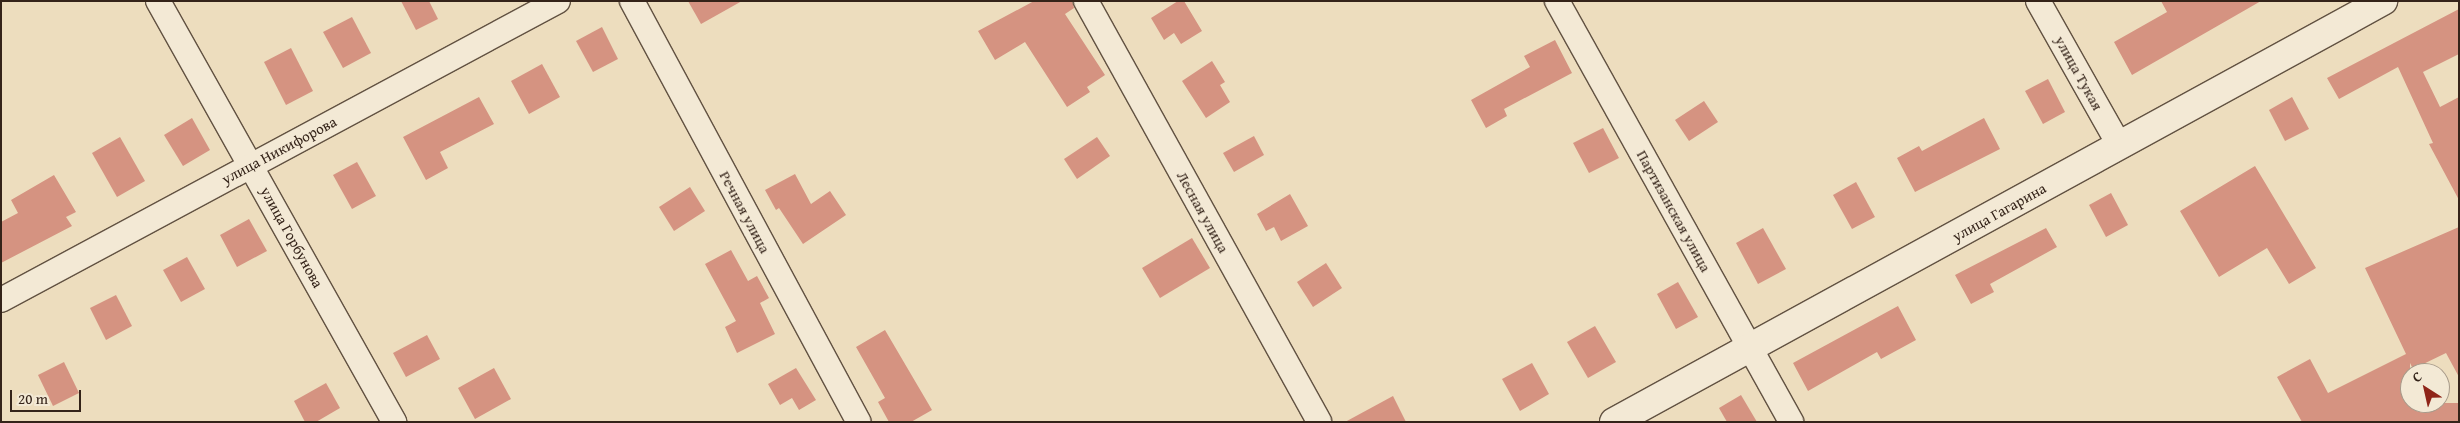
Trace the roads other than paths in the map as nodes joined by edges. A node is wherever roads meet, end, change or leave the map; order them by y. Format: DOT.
graph roads {
  1 [pos="158,1"];
  2 [pos="558,1"];
  3 [pos="632,1"];
  4 [pos="1086,1"];
  5 [pos="1557,1"];
  6 [pos="2038,1"];
  7 [pos="2382,1"];
  8 [pos="2120,146"];
  9 [pos="252,164"];
  10 [pos="1,300"];
  11 [pos="1750,347"];
  12 [pos="394,422"];
  13 [pos="859,422"];
  14 [pos="1319,422"];
  15 [pos="1614,422"];
  16 [pos="1791,422"];
  1 -- 9 [label="street, улица Горбунова"];
  2 -- 9 [label="street, улица Никифорова"];
  3 -- 13 [label="street, Речная улица"];
  4 -- 14 [label="street, Лесная улица"];
  5 -- 11 [label="street, Партизанская улица"];
  6 -- 8 [label="street, улица Тукая"];
  7 -- 8 [label="main road, улица Гагарина"];
  8 -- 11 [label="main road, улица Гагарина"];
  9 -- 10 [label="street, улица Никифорова"];
  9 -- 12 [label="street, улица Горбунова"];
  11 -- 15 [label="main road, улица Гагарина"];
  11 -- 16 [label="street, Партизанская улица"];
}
